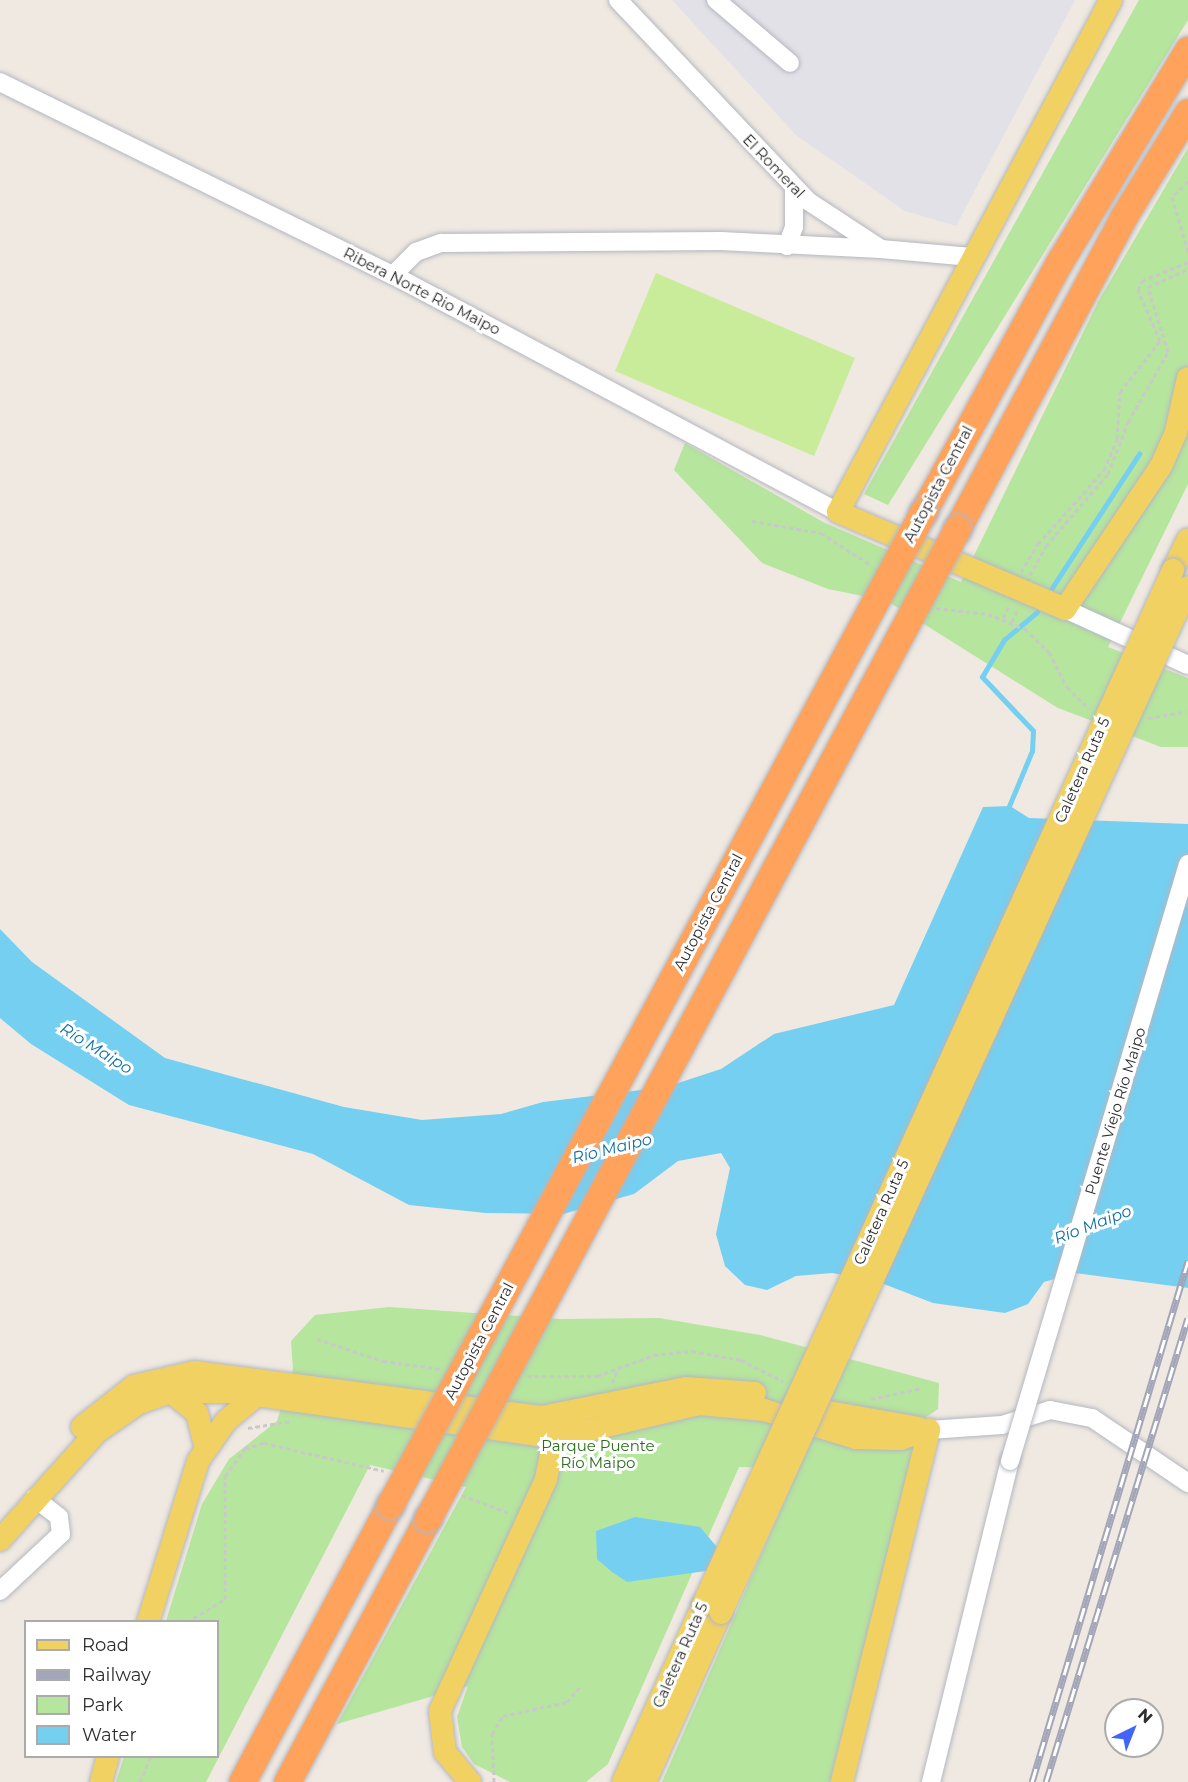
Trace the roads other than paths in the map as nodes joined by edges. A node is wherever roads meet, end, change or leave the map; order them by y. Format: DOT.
graph roads {
  1 [pos="618,0"];
  2 [pos="716,0"];
  3 [pos="1111,0"];
  4 [pos="1188,50"];
  5 [pos="790,63"];
  6 [pos="0,82"];
  7 [pos="1188,112"];
  8 [pos="795,188"];
  9 [pos="787,246"];
  10 [pos="881,249"];
  11 [pos="972,257"];
  12 [pos="393,274"];
  13 [pos="1188,378"];
  14 [pos="838,512"];
  15 [pos="1188,539"];
  16 [pos="1188,587"];
  17 [pos="1065,609"];
  18 [pos="1188,665"];
  19 [pos="1188,864"];
  20 [pos="276,1382"];
  21 [pos="171,1392"];
  22 [pos="255,1396"];
  23 [pos="558,1426"];
  24 [pos="929,1430"];
  25 [pos="206,1448"];
  26 [pos="1188,1483"];
  27 [pos="35,1498"];
  28 [pos="0,1540"];
  29 [pos="0,1591"];
  30 [pos="712,1609"];
  31 [pos="149,1620"];
  32 [pos="634,1756"];
  33 [pos="107,1758"];
  34 [pos="478,1781"];
  35 [pos="100,1782"];
  36 [pos="242,1782"];
  37 [pos="287,1782"];
  38 [pos="615,1782"];
  39 [pos="623,1782"];
  40 [pos="645,1782"];
  41 [pos="842,1782"];
  42 [pos="931,1782"];
  1 -- 8 [label="street, El Romeral"];
  2 -- 5 [label="street"];
  3 -- 11 [label="main road"];
  4 -- 36 [label="highway, Autopista Central, bridge"];
  6 -- 12 [label="street, Ribera Norte Rio Maipo"];
  7 -- 37 [label="highway, bridge"];
  8 -- 9 [label="street"];
  8 -- 10 [label="street, El Romeral"];
  9 -- 10 [label="street"];
  9 -- 12 [label="street"];
  10 -- 11 [label="street"];
  11 -- 14 [label="main road"];
  12 -- 14 [label="street, Ribera Norte Rio Maipo"];
  13 -- 17 [label="main road"];
  14 -- 17 [label="main road"];
  15 -- 30 [label="main road, Caletera Ruta 5, bridge"];
  16 -- 30 [label="main road, Caletera Ruta 5, bridge"];
  17 -- 18 [label="street"];
  19 -- 42 [label="street, Puente Viejo Río Maipo, bridge"];
  20 -- 22 [label="main road"];
  20 -- 23 [label="main road"];
  20 -- 27 [label="main road"];
  21 -- 22 [label="main road"];
  21 -- 25 [label="main road"];
  21 -- 27 [label="main road"];
  22 -- 23 [label="main road"];
  22 -- 25 [label="main road"];
  23 -- 24 [label="main road"];
  23 -- 34 [label="main road"];
  24 -- 26 [label="street"];
  24 -- 41 [label="main road"];
  25 -- 31 [label="main road"];
  27 -- 28 [label="main road"];
  27 -- 29 [label="street"];
  30 -- 32 [label="main road, Caletera Ruta 5"];
  30 -- 40 [label="main road, Caletera Ruta 5"];
  32 -- 38 [label="main road"];
  32 -- 39 [label="main road, Caletera Ruta 5"];
  33 -- 35 [label="main road"];
}
